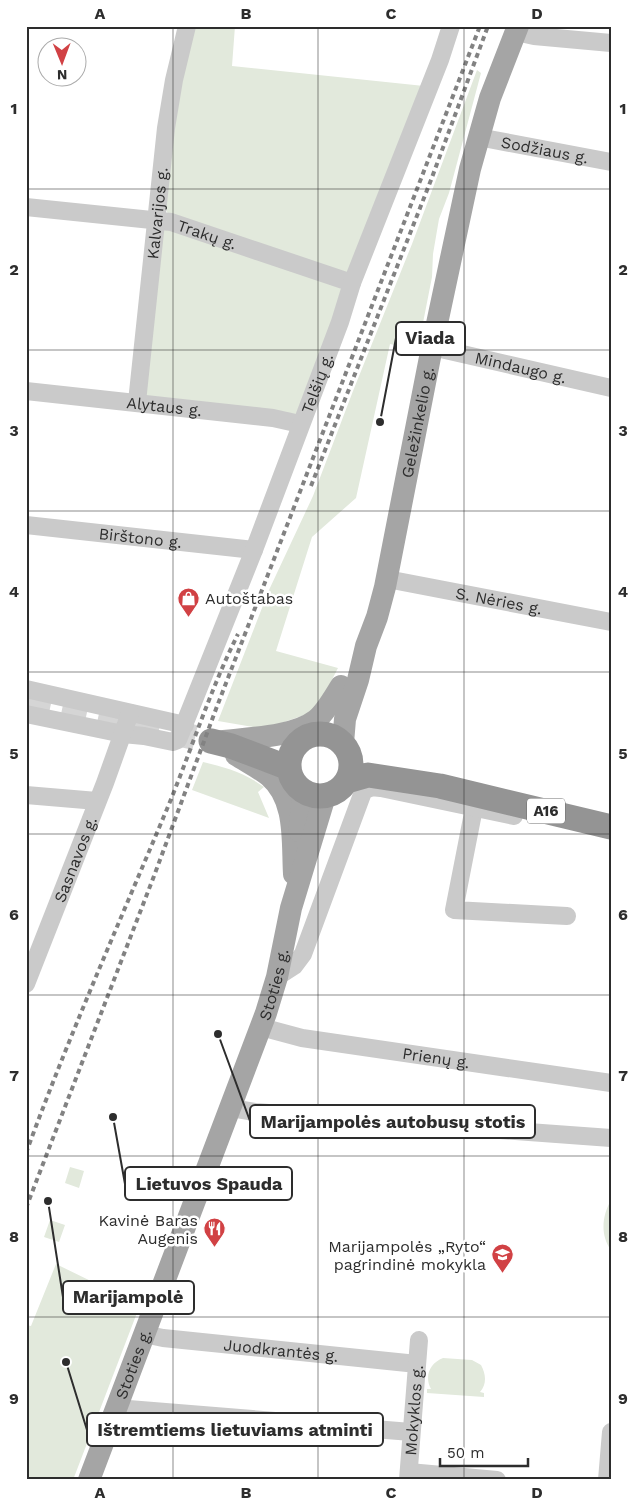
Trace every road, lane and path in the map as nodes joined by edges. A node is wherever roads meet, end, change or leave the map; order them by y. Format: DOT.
graph roads {
  1 [pos="187,26"];
  2 [pos="447,27"];
  3 [pos="517,29"];
  4 [pos="611,43"];
  5 [pos="478,137"];
  6 [pos="611,162"];
  7 [pos="26,207"];
  8 [pos="156,219"];
  9 [pos="352,282"];
  10 [pos="432,347"];
  11 [pos="611,388"];
  12 [pos="26,391"];
  13 [pos="137,402"];
  14 [pos="300,424"];
  15 [pos="26,525"];
  16 [pos="254,550"];
  17 [pos="387,579"];
  18 [pos="611,622"];
  19 [pos="366,646"];
  20 [pos="341,686"];
  21 [pos="26,690"];
  22 [pos="130,713"];
  23 [pos="26,714"];
  24 [pos="182,733"];
  25 [pos="123,734"];
  26 [pos="317,734"];
  27 [pos="219,743"];
  28 [pos="346,747"];
  29 [pos="291,758"];
  30 [pos="347,781"];
  31 [pos="440,786"];
  32 [pos="314,794"];
  33 [pos="26,795"];
  34 [pos="97,801"];
  35 [pos="474,808"];
  36 [pos="567,816"];
  37 [pos="611,827"];
  38 [pos="294,874"];
  39 [pos="291,908"];
  40 [pos="567,916"];
  41 [pos="277,977"];
  42 [pos="26,984"];
  43 [pos="261,1027"];
  44 [pos="611,1083"];
  45 [pos="231,1108"];
  46 [pos="611,1138"];
  47 [pos="144,1334"];
  48 [pos="419,1340"];
  49 [pos="417,1364"];
  50 [pos="116,1408"];
  51 [pos="411,1432"];
  52 [pos="611,1432"];
  53 [pos="409,1476"];
  54 [pos="89,1480"];
  55 [pos="497,1480"];
  56 [pos="606,1480"];
  1 -- 8 [label="street, Kalvarijos g."];
  2 -- 9 [label="street, Telšių g."];
  3 -- 4 [label="street"];
  3 -- 5 [label="main road, Geležinkelio g."];
  5 -- 6 [label="street, Sodžiaus g."];
  5 -- 10 [label="main road, Geležinkelio g."];
  7 -- 8 [label="street, Trakų g."];
  8 -- 9 [label="street, Trakų g."];
  8 -- 13 [label="street, Kalvarijos g."];
  9 -- 14 [label="street, Telšių g."];
  10 -- 11 [label="street, Mindaugo g."];
  10 -- 17 [label="main road, Geležinkelio g."];
  12 -- 13 [label="street, Alytaus g."];
  13 -- 14 [label="street, Alytaus g."];
  14 -- 16 [label="street, Telšių g."];
  15 -- 16 [label="street, Birštono g."];
  16 -- 24 [label="street, Telšių g."];
  17 -- 18 [label="street, S. Nėries g."];
  17 -- 19 [label="main road, Geležinkelio g."];
  19 -- 20 [label="main road, Geležinkelio g."];
  19 -- 28 [label="main road, Geležinkelio g."];
  20 -- 26 [label="main road, Geležinkelio g."];
  20 -- 27 [label="main road"];
  21 -- 22 [label="street"];
  22 -- 24 [label="street"];
  22 -- 25 [label="street, Sasnavos g."];
  23 -- 25 [label="street"];
  24 -- 25 [label="street"];
  25 -- 34 [label="street, Sasnavos g."];
  26 -- 28 [label="highway"];
  26 -- 29 [label="highway"];
  27 -- 29 [label="highway"];
  27 -- 38 [label="main road"];
  28 -- 30 [label="highway"];
  28 -- 31 [label="highway, A16"];
  29 -- 32 [label="highway"];
  30 -- 31 [label="highway, A16"];
  30 -- 32 [label="highway"];
  31 -- 36 [label="highway, A16"];
  32 -- 38 [label="main road, Stoties g."];
  32 -- 39 [label="main road, Stoties g."];
  33 -- 34 [label="street"];
  34 -- 42 [label="street, Sasnavos g."];
  35 -- 36 [label="street"];
  35 -- 40 [label="street"];
  35 -- 41 [label="street"];
  36 -- 37 [label="highway, A16"];
  38 -- 39 [label="main road, Stoties g."];
  39 -- 41 [label="main road, Stoties g."];
  41 -- 43 [label="main road, Stoties g."];
  43 -- 44 [label="street, Prienų g."];
  43 -- 45 [label="main road, Stoties g."];
  45 -- 46 [label="street"];
  45 -- 47 [label="main road, Stoties g."];
  47 -- 49 [label="street, Juodkrantės g."];
  47 -- 50 [label="main road, Stoties g."];
  48 -- 49 [label="street, Mokyklos g."];
  49 -- 51 [label="street, Mokyklos g."];
  50 -- 51 [label="street"];
  50 -- 54 [label="main road, Stoties g."];
  51 -- 53 [label="street, Mokyklos g."];
  52 -- 56 [label="street"];
  53 -- 55 [label="street"];
}
